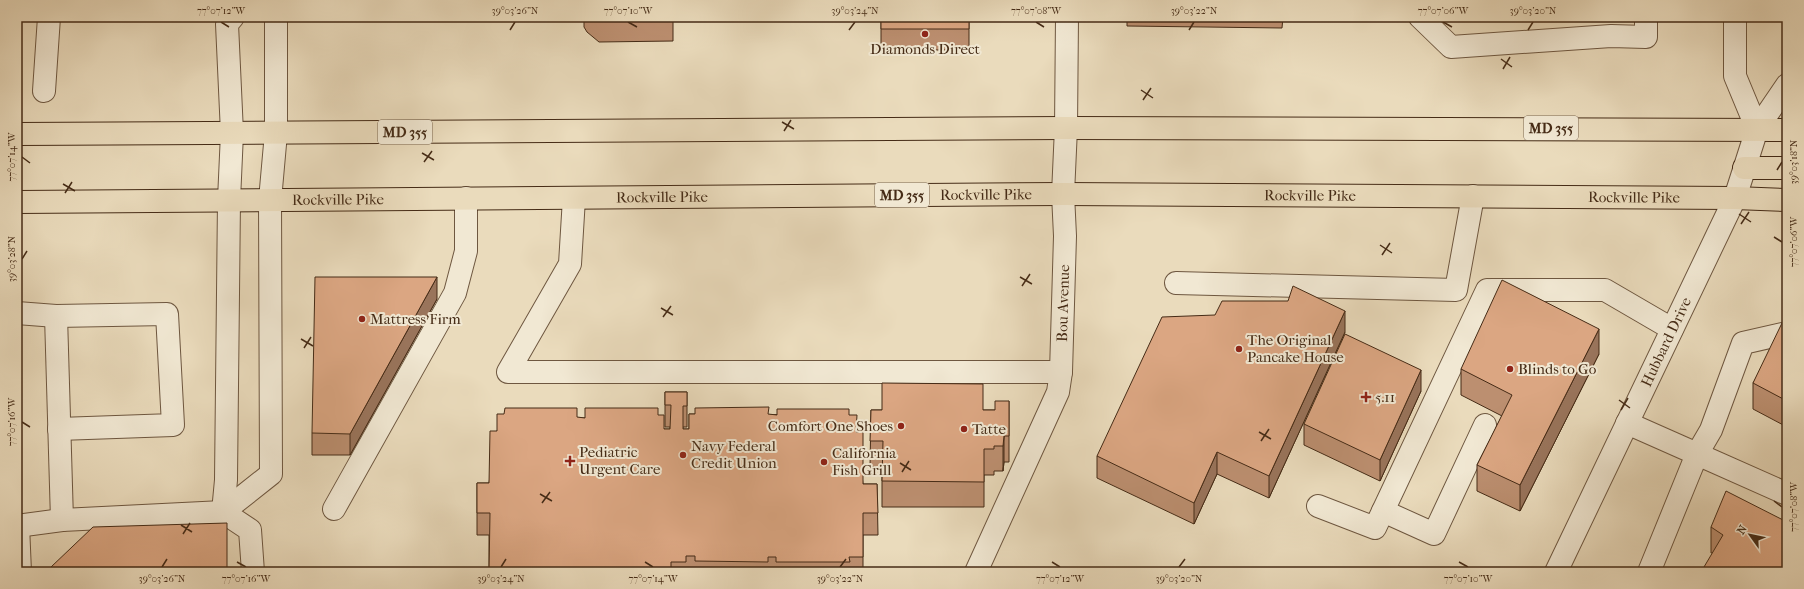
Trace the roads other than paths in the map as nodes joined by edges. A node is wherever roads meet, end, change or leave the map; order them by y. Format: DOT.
graph roads {
  1 [pos="49,17"];
  2 [pos="233,17"];
  3 [pos="276,17"];
  4 [pos="1067,17"];
  5 [pos="1420,17"];
  6 [pos="1646,17"];
  7 [pos="1736,17"];
  8 [pos="1787,85"];
  9 [pos="44,92"];
  10 [pos="1066,128"];
  11 [pos="1757,129"];
  12 [pos="1787,130"];
  13 [pos="232,133"];
  14 [pos="276,133"];
  15 [pos="17,134"];
  16 [pos="1744,168"];
  17 [pos="1787,168"];
  18 [pos="1063,194"];
  19 [pos="1473,196"];
  20 [pos="466,198"];
  21 [pos="574,198"];
  22 [pos="1735,198"];
  23 [pos="229,200"];
  24 [pos="270,200"];
  25 [pos="1787,200"];
  26 [pos="17,202"];
  27 [pos="1176,283"];
  28 [pos="1456,290"];
  29 [pos="1487,290"];
  30 [pos="17,313"];
  31 [pos="56,316"];
  32 [pos="1672,329"];
  33 [pos="1787,333"];
  34 [pos="1062,372"];
  35 [pos="1627,423"];
  36 [pos="1485,426"];
  37 [pos="59,429"];
  38 [pos="1697,454"];
  39 [pos="1787,494"];
  40 [pos="1318,506"];
  41 [pos="334,509"];
  42 [pos="1383,511"];
  43 [pos="223,512"];
  44 [pos="62,520"];
  45 [pos="18,526"];
  46 [pos="20,572"];
  47 [pos="253,572"];
  48 [pos="976,572"];
  49 [pos="1556,572"];
  50 [pos="1649,572"];
  1 -- 9 [label="street"];
  2 -- 13 [label="street"];
  3 -- 14 [label="street"];
  4 -- 10 [label="street, Bou Avenue"];
  5 -- 6 [label="street"];
  7 -- 11 [label="street"];
  8 -- 11 [label="street, Hubbard Drive"];
  10 -- 11 [label="main road, MD 355"];
  10 -- 14 [label="main road, MD 355"];
  10 -- 18 [label="street, Bou Avenue"];
  11 -- 12 [label="main road, MD 355"];
  11 -- 16 [label="street, Hubbard Drive"];
  13 -- 14 [label="main road, MD 355"];
  13 -- 15 [label="main road, MD 355"];
  13 -- 23 [label="street"];
  14 -- 24 [label="street"];
  16 -- 17 [label="main road"];
  16 -- 22 [label="street, Hubbard Drive"];
  18 -- 19 [label="main road, Rockville Pike / MD 355"];
  18 -- 21 [label="main road, Rockville Pike / MD 355"];
  18 -- 34 [label="street, Bou Avenue"];
  19 -- 22 [label="main road, Rockville Pike / MD 355"];
  19 -- 28 [label="street"];
  20 -- 21 [label="main road, Rockville Pike / MD 355"];
  20 -- 24 [label="main road, Rockville Pike / MD 355"];
  20 -- 41 [label="street"];
  21 -- 34 [label="street"];
  22 -- 25 [label="main road, Rockville Pike / MD 355"];
  22 -- 32 [label="street, Hubbard Drive"];
  23 -- 24 [label="main road, Rockville Pike / MD 355"];
  23 -- 26 [label="main road, Rockville Pike / MD 355"];
  23 -- 43 [label="street"];
  24 -- 43 [label="street"];
  27 -- 28 [label="street"];
  28 -- 29 [label="street"];
  29 -- 32 [label="street"];
  29 -- 42 [label="street"];
  30 -- 31 [label="street"];
  31 -- 37 [label="street"];
  31 -- 37 [label="street"];
  32 -- 35 [label="street, Hubbard Drive"];
  33 -- 38 [label="street"];
  34 -- 48 [label="street, Bou Avenue"];
  35 -- 38 [label="street"];
  35 -- 49 [label="street, Hubbard Drive"];
  36 -- 42 [label="street"];
  37 -- 44 [label="street"];
  38 -- 39 [label="street"];
  38 -- 50 [label="street"];
  40 -- 42 [label="street"];
  43 -- 44 [label="street"];
  43 -- 47 [label="street"];
  44 -- 45 [label="street"];
  45 -- 46 [label="street"];
}
